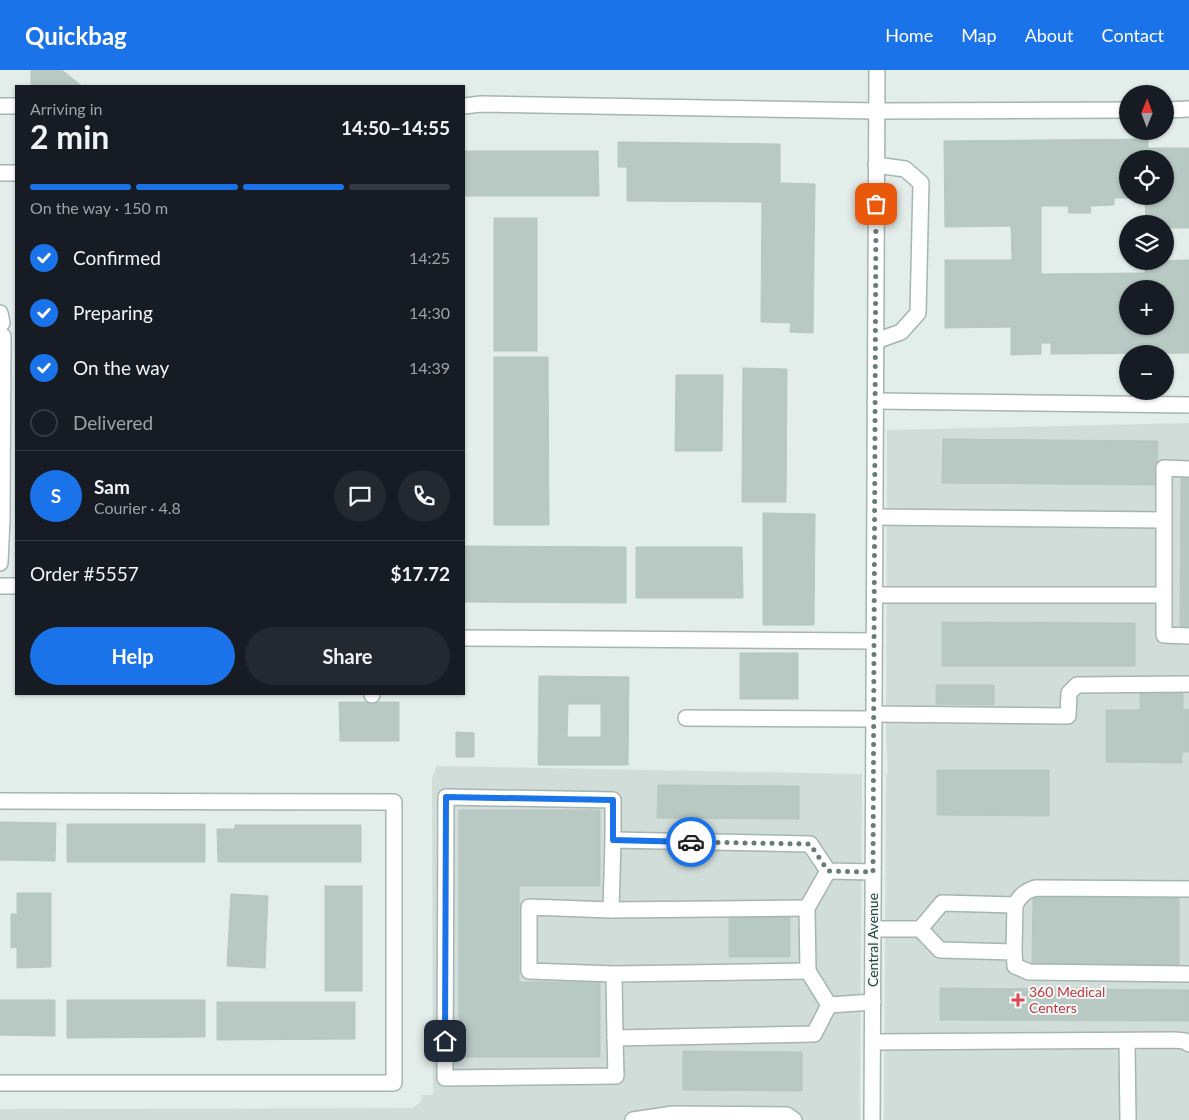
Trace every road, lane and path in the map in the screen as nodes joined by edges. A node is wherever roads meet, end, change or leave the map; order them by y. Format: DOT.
graph roads {
  1 [pos="877,75"];
  2 [pos="0,106"];
  3 [pos="15,106"];
  4 [pos="465,106"];
  5 [pos="877,110"];
  6 [pos="1119,110"];
  7 [pos="1174,110"];
  8 [pos="1189,110"];
  9 [pos="876,165"];
  10 [pos="0,174"];
  11 [pos="15,174"];
  12 [pos="2,324"];
  13 [pos="876,341"];
  14 [pos="876,401"];
  15 [pos="1189,406"];
  16 [pos="9,463"];
  17 [pos="1189,469"];
  18 [pos="875,517"];
  19 [pos="1,520"];
  20 [pos="1164,520"];
  21 [pos="0,563"];
  22 [pos="0,586"];
  23 [pos="15,586"];
  24 [pos="875,595"];
  25 [pos="1164,595"];
  26 [pos="1189,636"];
  27 [pos="465,638"];
  28 [pos="874,641"];
  29 [pos="1189,684"];
  30 [pos="874,716"];
  31 [pos="686,718"];
  32 [pos="0,801"];
  33 [pos="613,840"];
  34 [pos="828,871"];
  35 [pos="873,872"];
  36 [pos="1189,889"];
  37 [pos="1015,906"];
  38 [pos="806,908"];
  39 [pos="612,910"];
  40 [pos="873,929"];
  41 [pos="920,929"];
  42 [pos="1014,952"];
  43 [pos="808,971"];
  44 [pos="614,974"];
  45 [pos="1189,974"];
  46 [pos="873,1002"];
  47 [pos="828,1005"];
  48 [pos="615,1038"];
  49 [pos="1127,1041"];
  50 [pos="873,1042"];
  51 [pos="1189,1044"];
  52 [pos="0,1083"];
  53 [pos="789,1118"];
  54 [pos="632,1120"];
  55 [pos="872,1120"];
  56 [pos="1128,1120"];
  1 -- 5 [label="street, Central Avenue"];
  2 -- 3 [label="street"];
  4 -- 5 [label="street"];
  5 -- 6 [label="street"];
  5 -- 9 [label="street, Central Avenue"];
  7 -- 8 [label="street"];
  9 -- 13 [label="street, Central Avenue"];
  9 -- 13 [label="street"];
  10 -- 11 [label="street"];
  12 -- 16 [label="street"];
  13 -- 14 [label="street, Central Avenue"];
  14 -- 15 [label="street"];
  14 -- 18 [label="street, Central Avenue"];
  16 -- 19 [label="street"];
  17 -- 20 [label="street"];
  18 -- 20 [label="street"];
  18 -- 24 [label="street, Central Avenue"];
  19 -- 21 [label="street"];
  20 -- 25 [label="street"];
  22 -- 23 [label="street"];
  24 -- 25 [label="street"];
  24 -- 28 [label="street, Central Avenue"];
  25 -- 26 [label="street"];
  27 -- 28 [label="street"];
  28 -- 30 [label="street, Central Avenue"];
  29 -- 30 [label="street"];
  30 -- 31 [label="street"];
  30 -- 35 [label="street, Central Avenue"];
  32 -- 52 [label="street"];
  33 -- 34 [label="street"];
  33 -- 39 [label="street"];
  33 -- 48 [label="street"];
  34 -- 35 [label="street"];
  34 -- 38 [label="street"];
  35 -- 40 [label="street, Central Avenue"];
  36 -- 37 [label="street"];
  37 -- 41 [label="street"];
  37 -- 42 [label="street"];
  38 -- 39 [label="street"];
  38 -- 43 [label="street"];
  39 -- 44 [label="street"];
  40 -- 41 [label="street"];
  40 -- 46 [label="street, Central Avenue"];
  41 -- 42 [label="street"];
  42 -- 45 [label="street"];
  43 -- 44 [label="street"];
  43 -- 47 [label="street"];
  44 -- 48 [label="street"];
  46 -- 47 [label="street"];
  46 -- 50 [label="street, Central Avenue"];
  47 -- 48 [label="street"];
  49 -- 50 [label="street"];
  49 -- 51 [label="street"];
  49 -- 56 [label="street"];
  50 -- 55 [label="street, Central Avenue"];
  53 -- 54 [label="street"];
}
